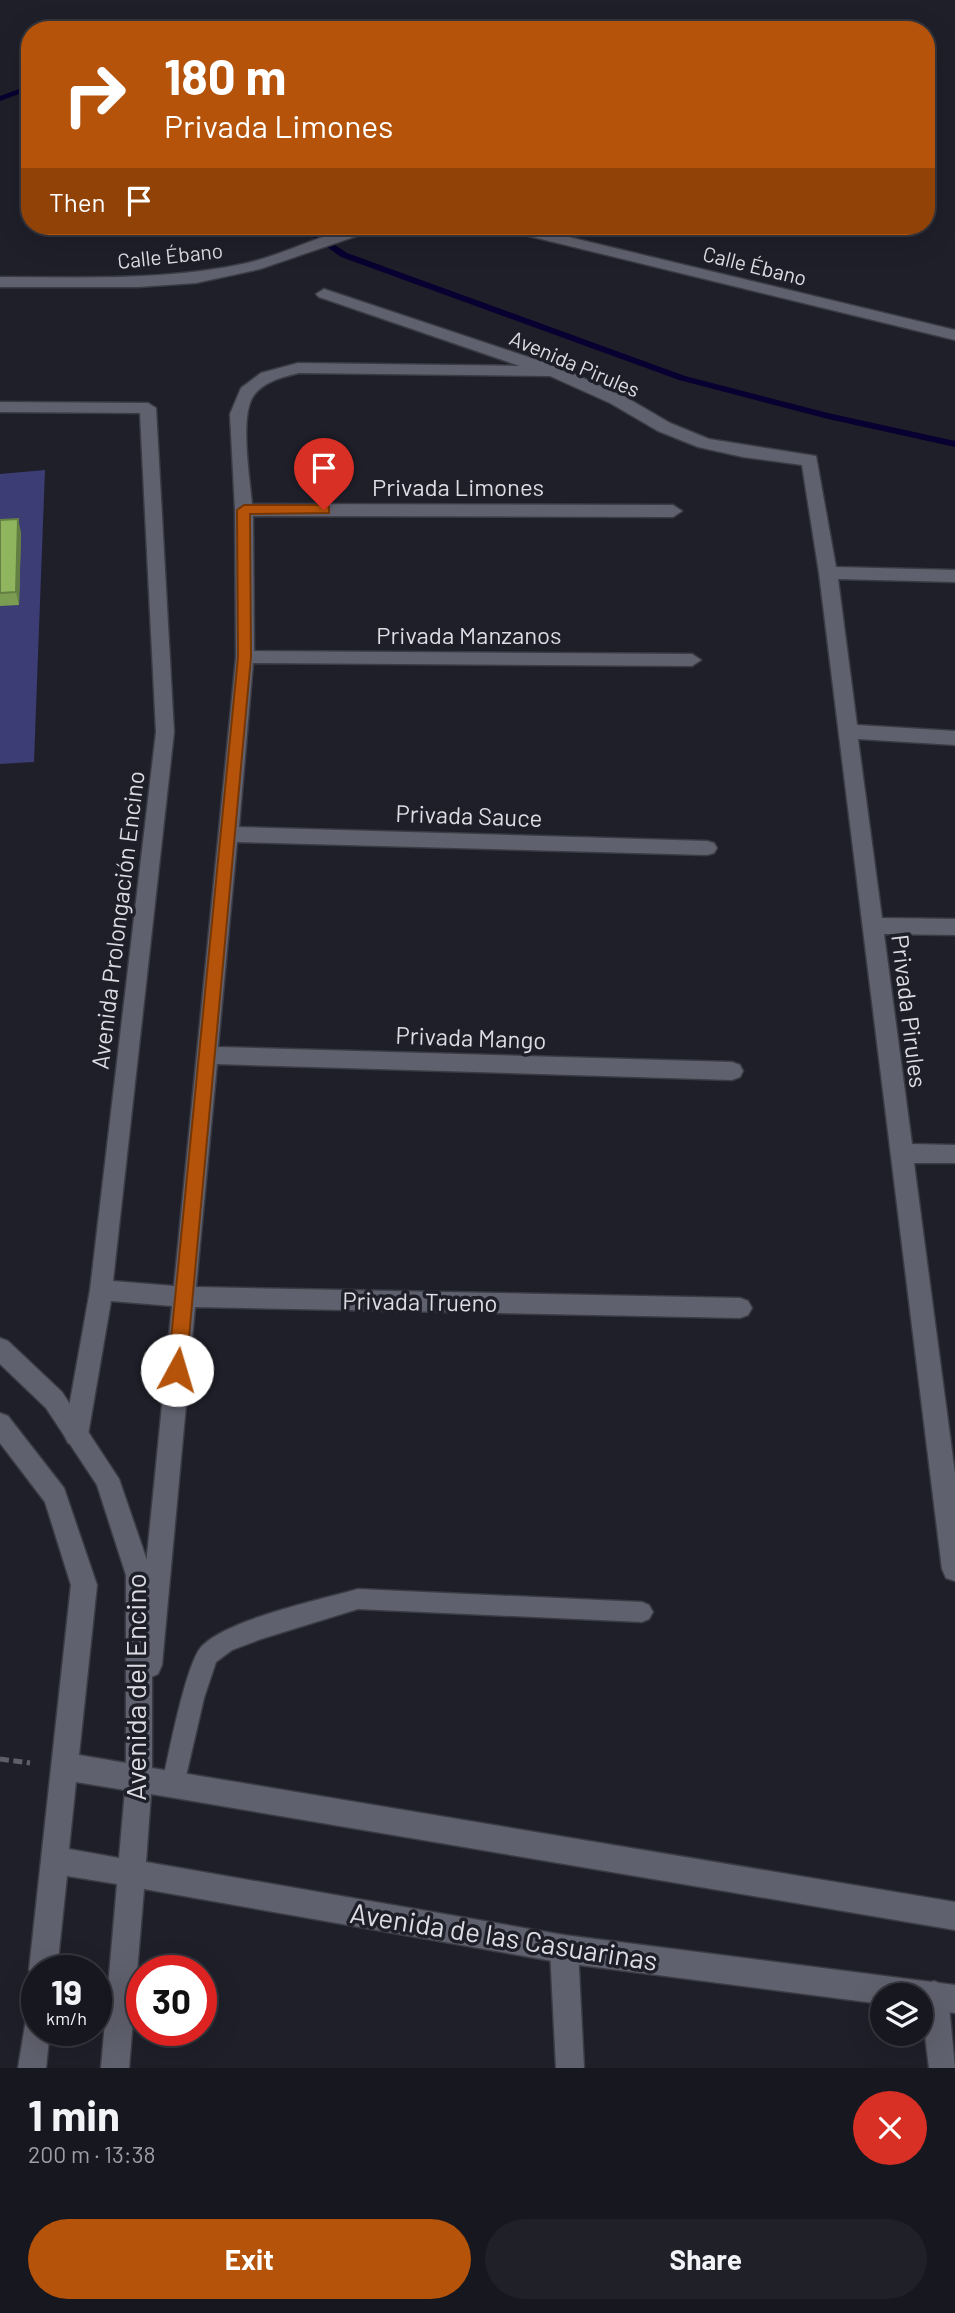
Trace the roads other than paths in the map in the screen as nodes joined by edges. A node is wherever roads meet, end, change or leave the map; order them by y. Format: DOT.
graph roads {
  1 [pos="338,235"];
  2 [pos="542,235"];
  3 [pos="0,282"];
  4 [pos="324,294"];
  5 [pos="955,335"];
  6 [pos="552,371"];
  7 [pos="0,407"];
  8 [pos="810,460"];
  9 [pos="244,510"];
  10 [pos="673,511"];
  11 [pos="828,573"];
  12 [pos="955,576"];
  13 [pos="244,657"];
  14 [pos="692,660"];
  15 [pos="848,731"];
  16 [pos="955,738"];
  17 [pos="228,835"];
  18 [pos="708,848"];
  19 [pos="873,926"];
  20 [pos="955,928"];
  21 [pos="208,1055"];
  22 [pos="732,1071"];
  23 [pos="902,1153"];
  24 [pos="955,1154"];
  25 [pos="101,1290"];
  26 [pos="185,1297"];
  27 [pos="740,1308"];
  28 [pos="0,1349"];
  29 [pos="945,1408"];
  30 [pos="0,1424"];
  31 [pos="76,1435"];
  32 [pos="955,1569"];
  33 [pos="642,1612"];
  34 [pos="63,1766"];
  35 [pos="139,1779"];
  36 [pos="173,1785"];
  37 [pos="55,1860"];
  38 [pos="130,1873"];
  39 [pos="955,1916"];
  40 [pos="564,1949"];
  41 [pos="45,1955"];
  42 [pos="944,1997"];
  43 [pos="34,2046"];
  44 [pos="32,2068"];
  45 [pos="115,2068"];
  46 [pos="570,2068"];
  47 [pos="943,2068"];
  1 -- 3 [label="street, Calle Ébano"];
  2 -- 5 [label="street, Calle Ébano"];
  4 -- 6 [label="street, Avenida Pirules"];
  6 -- 8 [label="street, Avenida Pirules"];
  6 -- 9 [label="street"];
  7 -- 25 [label="street, Avenida Prolongación Encino"];
  8 -- 11 [label="street, Privada Pirules"];
  9 -- 10 [label="street, Privada Limones"];
  9 -- 13 [label="street"];
  11 -- 12 [label="street"];
  11 -- 15 [label="street, Privada Pirules"];
  13 -- 14 [label="street, Privada Manzanos"];
  13 -- 17 [label="street"];
  15 -- 16 [label="street"];
  15 -- 19 [label="street, Privada Pirules"];
  17 -- 18 [label="street, Privada Sauce"];
  17 -- 21 [label="street"];
  19 -- 20 [label="street"];
  19 -- 23 [label="street, Privada Pirules"];
  21 -- 22 [label="street, Privada Mango"];
  21 -- 26 [label="street"];
  23 -- 24 [label="street"];
  23 -- 29 [label="street, Privada Pirules"];
  25 -- 26 [label="street, Privada Trueno"];
  25 -- 31 [label="street, Avenida Prolongación Encino"];
  26 -- 27 [label="street, Privada Trueno"];
  26 -- 35 [label="street"];
  28 -- 31 [label="street, Avenida del Encino"];
  29 -- 32 [label="street, Privada Pirules"];
  30 -- 34 [label="street, Avenida del Encino"];
  31 -- 35 [label="street, Avenida del Encino"];
  33 -- 36 [label="lane"];
  34 -- 35 [label="street"];
  34 -- 37 [label="street, Avenida del Encino"];
  35 -- 36 [label="street"];
  35 -- 38 [label="street, Avenida del Encino"];
  36 -- 39 [label="street"];
  37 -- 38 [label="street, Avenida de las Casuarinas"];
  37 -- 41 [label="street, Avenida del Encino"];
  38 -- 40 [label="street, Avenida de las Casuarinas"];
  38 -- 45 [label="street, Avenida del Encino"];
  40 -- 42 [label="street, Avenida de las Casuarinas"];
  40 -- 46 [label="street"];
  42 -- 47 [label="street"];
  43 -- 44 [label="street"];
}
